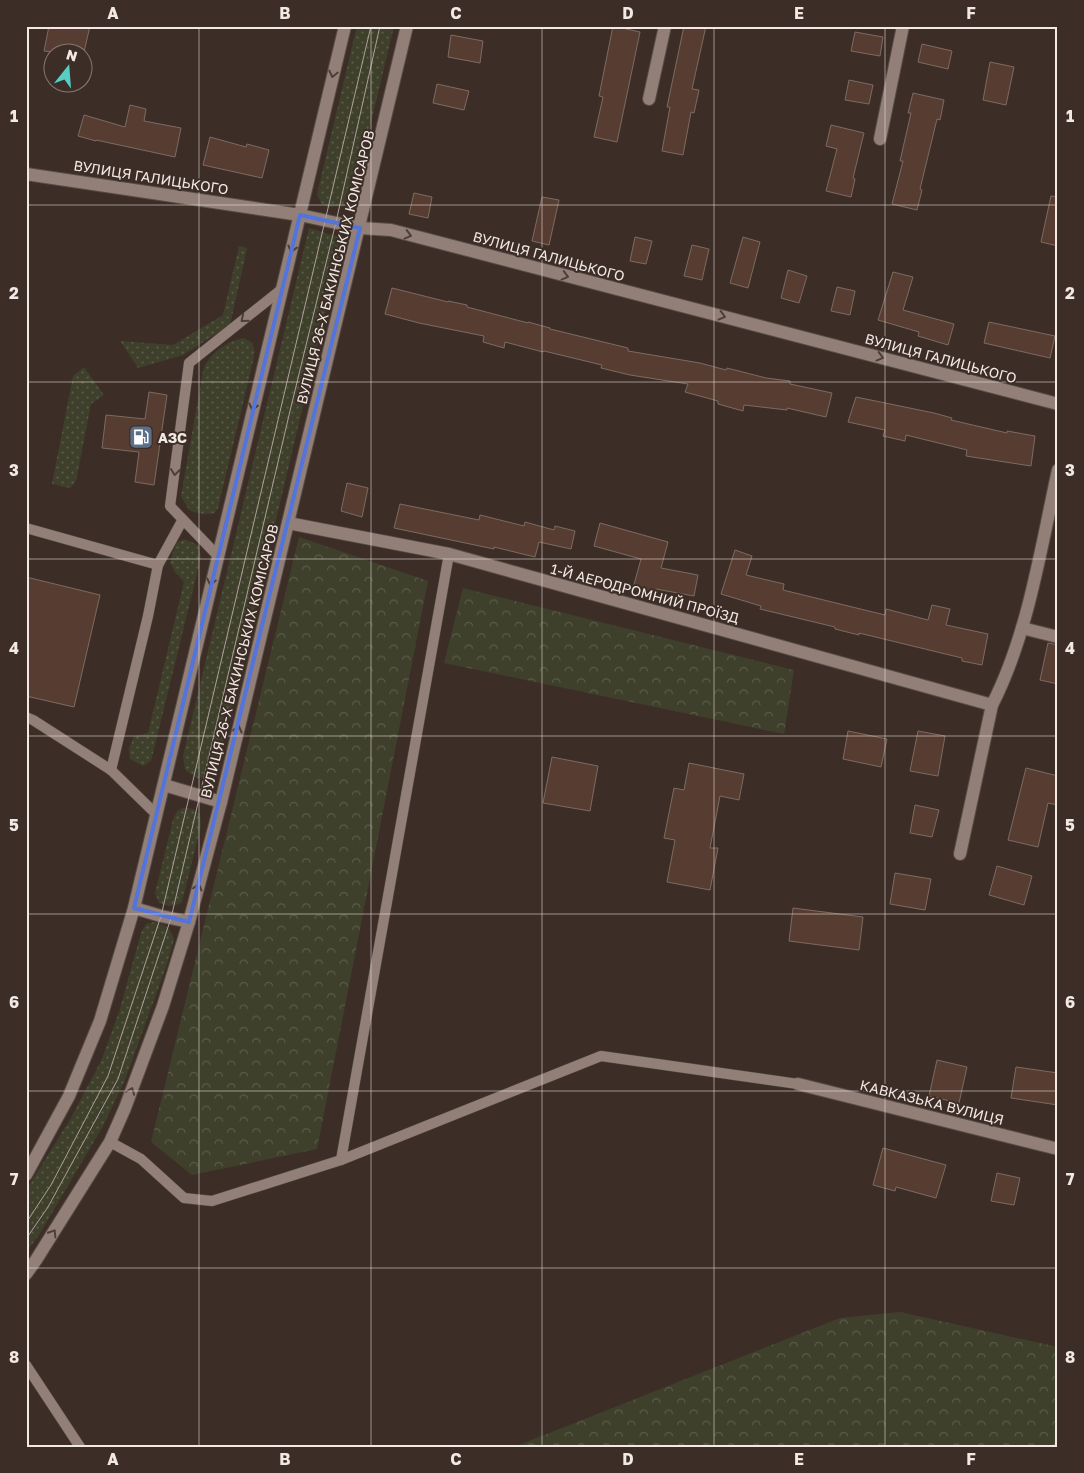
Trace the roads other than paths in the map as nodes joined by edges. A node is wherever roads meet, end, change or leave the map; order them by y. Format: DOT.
graph roads {
  1 [pos="345,26"];
  2 [pos="408,26"];
  3 [pos="665,26"];
  4 [pos="903,26"];
  5 [pos="649,99"];
  6 [pos="880,139"];
  7 [pos="26,174"];
  8 [pos="300,215"];
  9 [pos="360,228"];
  10 [pos="282,289"];
  11 [pos="1058,404"];
  12 [pos="1058,470"];
  13 [pos="182,521"];
  14 [pos="288,523"];
  15 [pos="26,528"];
  16 [pos="449,554"];
  17 [pos="217,555"];
  18 [pos="158,565"];
  19 [pos="1022,628"];
  20 [pos="1058,637"];
  21 [pos="992,705"];
  22 [pos="26,717"];
  23 [pos="111,770"];
  24 [pos="164,785"];
  25 [pos="221,802"];
  26 [pos="157,815"];
  27 [pos="960,854"];
  28 [pos="134,908"];
  29 [pos="189,922"];
  30 [pos="798,1084"];
  31 [pos="110,1142"];
  32 [pos="1058,1150"];
  33 [pos="341,1160"];
  34 [pos="26,1175"];
  35 [pos="26,1274"];
  36 [pos="26,1365"];
  37 [pos="80,1447"];
  1 -- 8 [label="street, one-way"];
  2 -- 9 [label="street, ВУЛИЦЯ 26-Х БАКИНСЬКИХ КОМІСАРОВ"];
  3 -- 5 [label="street"];
  4 -- 6 [label="street"];
  7 -- 8 [label="street, ВУЛИЦЯ ГАЛИЦЬКОГО"];
  8 -- 9 [label="street, ВУЛИЦЯ ГАЛИЦЬКОГО"];
  8 -- 10 [label="street, one-way"];
  9 -- 11 [label="street, ВУЛИЦЯ ГАЛИЦЬКОГО, one-way"];
  9 -- 14 [label="street, ВУЛИЦЯ 26-Х БАКИНСЬКИХ КОМІСАРОВ"];
  10 -- 13 [label="lane, one-way"];
  10 -- 17 [label="street, one-way"];
  12 -- 19 [label="street"];
  13 -- 17 [label="lane"];
  13 -- 18 [label="lane"];
  14 -- 16 [label="street, 1-Й АЕРОДРОМНИЙ ПРОЇЗД"];
  25 -- 14 [label="street, ВУЛИЦЯ 26-Х БАКИНСЬКИХ КОМІСАРОВ, one-way"];
  15 -- 18 [label="lane"];
  16 -- 21 [label="street, 1-Й АЕРОДРОМНИЙ ПРОЇЗД"];
  16 -- 33 [label="lane"];
  17 -- 24 [label="street, one-way"];
  18 -- 23 [label="lane"];
  19 -- 20 [label="street"];
  19 -- 21 [label="street"];
  21 -- 27 [label="street"];
  22 -- 23 [label="lane"];
  23 -- 26 [label="lane"];
  24 -- 25 [label="street"];
  24 -- 26 [label="street"];
  29 -- 25 [label="street, ВУЛИЦЯ 26-Х БАКИНСЬКИХ КОМІСАРОВ, one-way"];
  26 -- 28 [label="street"];
  28 -- 29 [label="street"];
  28 -- 34 [label="street"];
  31 -- 29 [label="street, ВУЛИЦЯ 26-Х БАКИНСЬКИХ КОМІСАРОВ, one-way"];
  30 -- 32 [label="street, КАВКАЗЬКА ВУЛИЦЯ"];
  30 -- 33 [label="lane"];
  31 -- 33 [label="lane"];
  35 -- 31 [label="street, ВУЛИЦЯ 26-Х БАКИНСЬКИХ КОМІСАРОВ, one-way"];
  36 -- 37 [label="lane"];
}
